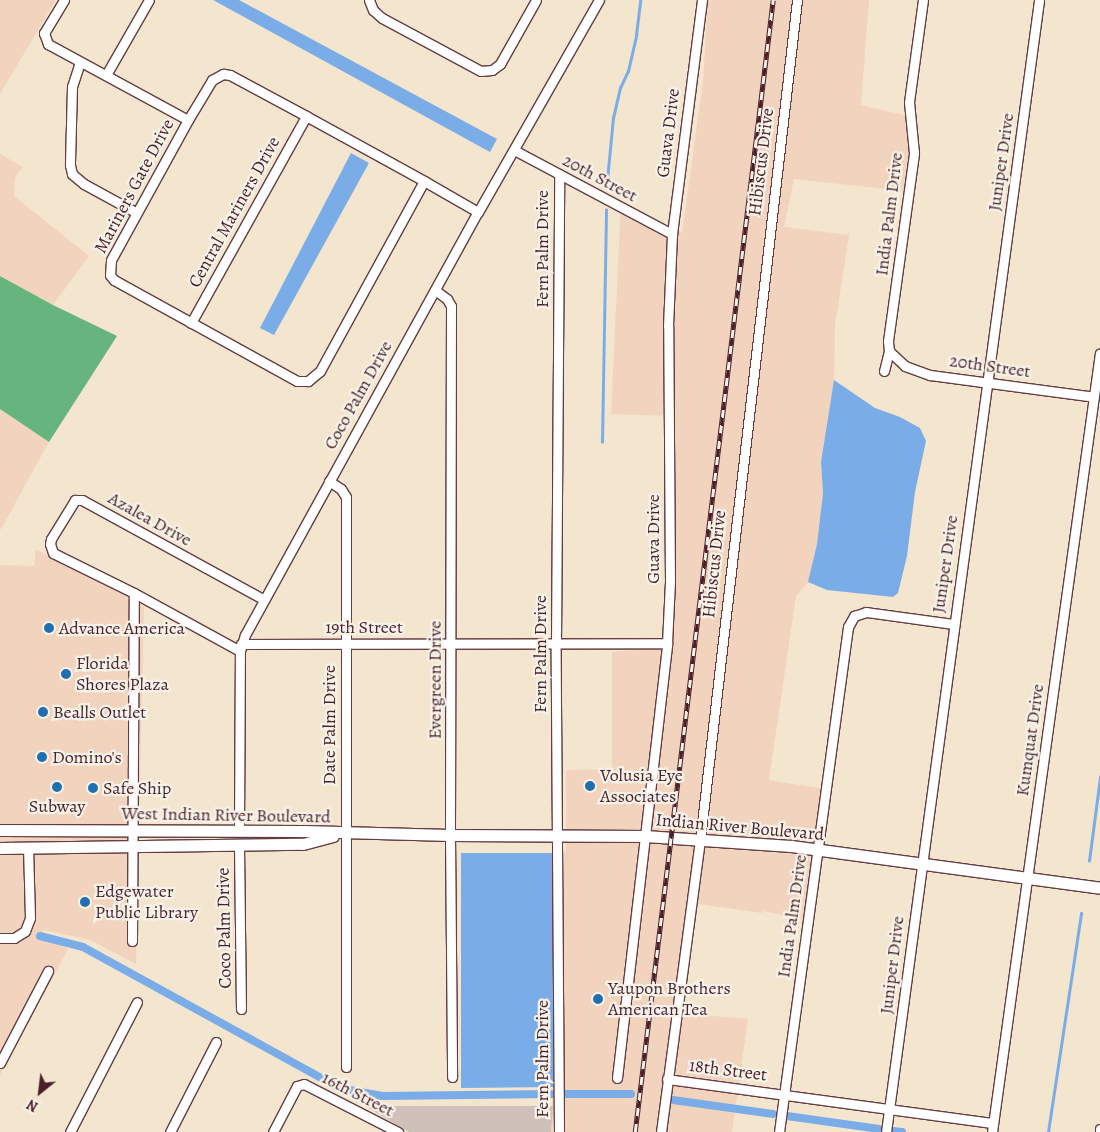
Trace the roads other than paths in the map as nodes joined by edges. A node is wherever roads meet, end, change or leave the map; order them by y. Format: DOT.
graph roads {
  1 [pos="64,0"];
  2 [pos="149,0"];
  3 [pos="369,0"];
  4 [pos="536,0"];
  5 [pos="599,0"];
  6 [pos="702,0"];
  7 [pos="798,0"];
  8 [pos="923,0"];
  9 [pos="1039,0"];
  10 [pos="80,62"];
  11 [pos="106,75"];
  12 [pos="306,116"];
  13 [pos="188,120"];
  14 [pos="514,150"];
  15 [pos="559,175"];
  16 [pos="424,180"];
  17 [pos="478,212"];
  18 [pos="137,213"];
  19 [pos="672,234"];
  20 [pos="435,290"];
  21 [pos="191,323"];
  22 [pos="889,351"];
  23 [pos="1100,353"];
  24 [pos="884,371"];
  25 [pos="986,382"];
  26 [pos="1094,397"];
  27 [pos="329,481"];
  28 [pos="53,553"];
  29 [pos="134,593"];
  30 [pos="263,599"];
  31 [pos="954,624"];
  32 [pos="345,643"];
  33 [pos="451,643"];
  34 [pos="556,643"];
  35 [pos="667,643"];
  36 [pos="240,648"];
  37 [pos="0,830"];
  38 [pos="133,831"];
  39 [pos="240,831"];
  40 [pos="345,834"];
  41 [pos="450,835"];
  42 [pos="556,836"];
  43 [pos="645,836"];
  44 [pos="700,840"];
  45 [pos="239,846"];
  46 [pos="0,848"];
  47 [pos="28,848"];
  48 [pos="132,848"];
  49 [pos="818,850"];
  50 [pos="922,864"];
  51 [pos="1027,878"];
  52 [pos="1100,888"];
  53 [pos="0,938"];
  54 [pos="132,941"];
  55 [pos="48,971"];
  56 [pos="136,1002"];
  57 [pos="241,1009"];
  58 [pos="216,1042"];
  59 [pos="0,1063"];
  60 [pos="346,1067"];
  61 [pos="452,1077"];
  62 [pos="618,1078"];
  63 [pos="667,1079"];
  64 [pos="784,1094"];
  65 [pos="890,1108"];
  66 [pos="993,1128"];
  67 [pos="70,1132"];
  68 [pos="170,1132"];
  69 [pos="274,1132"];
  70 [pos="398,1132"];
  71 [pos="559,1132"];
  72 [pos="661,1132"];
  73 [pos="779,1132"];
  74 [pos="886,1132"];
  1 -- 10 [label="street"];
  2 -- 11 [label="street"];
  3 -- 4 [label="street"];
  5 -- 14 [label="street, Coco Palm Drive"];
  6 -- 19 [label="street, Guava Drive"];
  7 -- 44 [label="street, Hibiscus Drive"];
  8 -- 22 [label="street, India Palm Drive"];
  9 -- 25 [label="street, Juniper Drive"];
  10 -- 11 [label="street"];
  10 -- 18 [label="street"];
  11 -- 13 [label="street"];
  12 -- 13 [label="street, Mariners Gate Drive"];
  12 -- 16 [label="street, Mariners Gate Drive"];
  12 -- 21 [label="street, Central Mariners Drive"];
  13 -- 18 [label="street, Mariners Gate Drive"];
  14 -- 15 [label="street, 20th Street"];
  14 -- 17 [label="street, Coco Palm Drive"];
  15 -- 19 [label="street, 20th Street"];
  15 -- 34 [label="street, Fern Palm Drive"];
  16 -- 17 [label="street, Mariners Gate Drive"];
  16 -- 21 [label="street, Mariners Gate Drive"];
  17 -- 20 [label="street, Coco Palm Drive"];
  18 -- 21 [label="street, Mariners Gate Drive"];
  19 -- 35 [label="street, Guava Drive"];
  20 -- 27 [label="street, Coco Palm Drive"];
  20 -- 33 [label="street, Evergreen Drive"];
  22 -- 24 [label="street, India Palm Drive"];
  22 -- 25 [label="street, 20th Street"];
  23 -- 26 [label="street, Kumquat Drive"];
  25 -- 26 [label="street, 20th Street"];
  25 -- 31 [label="street, Juniper Drive"];
  26 -- 51 [label="street, Kumquat Drive"];
  27 -- 30 [label="street, Coco Palm Drive"];
  27 -- 32 [label="street, Date Palm Drive"];
  28 -- 29 [label="street, 19th Street"];
  28 -- 30 [label="street, Azalea Drive"];
  29 -- 36 [label="street, 19th Street"];
  29 -- 38 [label="street"];
  30 -- 36 [label="street, Coco Palm Drive"];
  31 -- 49 [label="street, India Palm Drive"];
  31 -- 50 [label="street, Juniper Drive"];
  32 -- 33 [label="street, 19th Street"];
  32 -- 36 [label="street, 19th Street"];
  32 -- 40 [label="street, Date Palm Drive"];
  33 -- 34 [label="street, 19th Street"];
  33 -- 41 [label="street, Evergreen Drive"];
  34 -- 35 [label="street, 19th Street"];
  34 -- 42 [label="street, Fern Palm Drive"];
  35 -- 43 [label="street, Guava Drive"];
  36 -- 39 [label="street, Coco Palm Drive"];
  37 -- 38 [label="main road, West Indian River Boulevard"];
  38 -- 39 [label="main road, West Indian River Boulevard"];
  38 -- 48 [label="street"];
  39 -- 40 [label="main road, West Indian River Boulevard"];
  40 -- 41 [label="main road, Indian River Boulevard"];
  40 -- 45 [label="main road, West Indian River Boulevard"];
  40 -- 60 [label="street, Date Palm Drive"];
  41 -- 42 [label="main road, Indian River Boulevard"];
  41 -- 61 [label="street, Evergreen Drive"];
  42 -- 43 [label="main road, Indian River Boulevard"];
  42 -- 71 [label="street, Fern Palm Drive"];
  43 -- 44 [label="main road, Indian River Boulevard"];
  43 -- 62 [label="street, Guava Drive"];
  44 -- 49 [label="main road, Indian River Boulevard"];
  44 -- 63 [label="street, Hibiscus Drive"];
  45 -- 48 [label="main road, West Indian River Boulevard"];
  45 -- 57 [label="street, Coco Palm Drive"];
  46 -- 47 [label="main road, West Indian River Boulevard"];
  47 -- 48 [label="main road, West Indian River Boulevard"];
  47 -- 53 [label="street"];
  48 -- 54 [label="street"];
  49 -- 50 [label="main road, Indian River Boulevard"];
  49 -- 64 [label="street, India Palm Drive"];
  50 -- 51 [label="main road, Indian River Boulevard"];
  50 -- 65 [label="street, Juniper Drive"];
  51 -- 52 [label="main road, Indian River Boulevard"];
  51 -- 66 [label="street, Kumquat Drive"];
  55 -- 59 [label="street"];
  56 -- 67 [label="street"];
  58 -- 68 [label="street"];
  63 -- 64 [label="street, 18th Street"];
  63 -- 72 [label="street, Hibiscus Drive"];
  64 -- 65 [label="street, 18th Street"];
  64 -- 73 [label="street, India Palm Drive"];
  65 -- 66 [label="street, 18th Street"];
  65 -- 74 [label="street, Juniper Drive"];
  69 -- 70 [label="street, 16th Street"];
}
